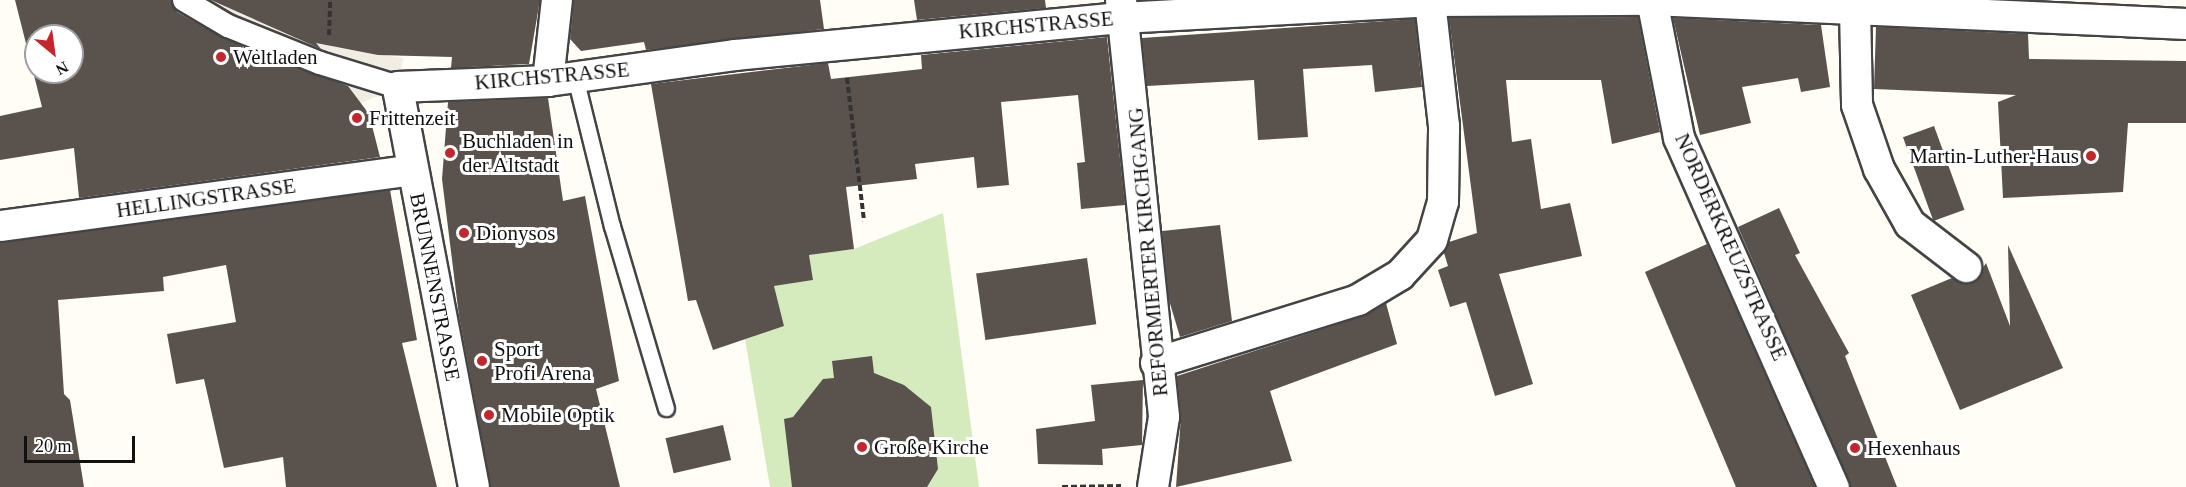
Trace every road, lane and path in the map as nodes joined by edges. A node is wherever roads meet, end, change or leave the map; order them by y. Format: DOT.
graph roads {
  1 [pos="184,0"];
  2 [pos="557,0"];
  3 [pos="1652,0"];
  4 [pos="1416,1"];
  5 [pos="1855,8"];
  6 [pos="2020,8"];
  7 [pos="1121,9"];
  8 [pos="2186,24"];
  9 [pos="843,43"];
  10 [pos="562,79"];
  11 [pos="398,87"];
  12 [pos="412,170"];
  13 [pos="864,221"];
  14 [pos="0,226"];
  15 [pos="1966,267"];
  16 [pos="1156,363"];
  17 [pos="666,408"];
  18 [pos="1125,486"];
  19 [pos="474,487"];
  20 [pos="1062,487"];
  21 [pos="1153,487"];
  22 [pos="1834,487"];
  1 -- 11 [label="street"];
  2 -- 10 [label="street"];
  3 -- 4 [label="street, KIRCHSTRASSE"];
  3 -- 5 [label="street, KIRCHSTRASSE"];
  3 -- 22 [label="street, NORDERKREUZSTRASSE"];
  4 -- 7 [label="street, KIRCHSTRASSE"];
  4 -- 16 [label="street"];
  5 -- 6 [label="street, KIRCHSTRASSE"];
  5 -- 15 [label="street"];
  6 -- 8 [label="street, KIRCHSTRASSE"];
  7 -- 9 [label="street, KIRCHSTRASSE"];
  7 -- 16 [label="street, REFORMIERTER KIRCHGANG"];
  9 -- 10 [label="street, KIRCHSTRASSE"];
  9 -- 13 [label="path"];
  10 -- 11 [label="street, KIRCHSTRASSE"];
  10 -- 17 [label="lane"];
  11 -- 12 [label="street, BRUNNENSTRASSE"];
  12 -- 14 [label="street, HELLINGSTRASSE"];
  12 -- 19 [label="street, BRUNNENSTRASSE"];
  16 -- 21 [label="street, REFORMIERTER KIRCHGANG"];
  18 -- 20 [label="path"];
}
